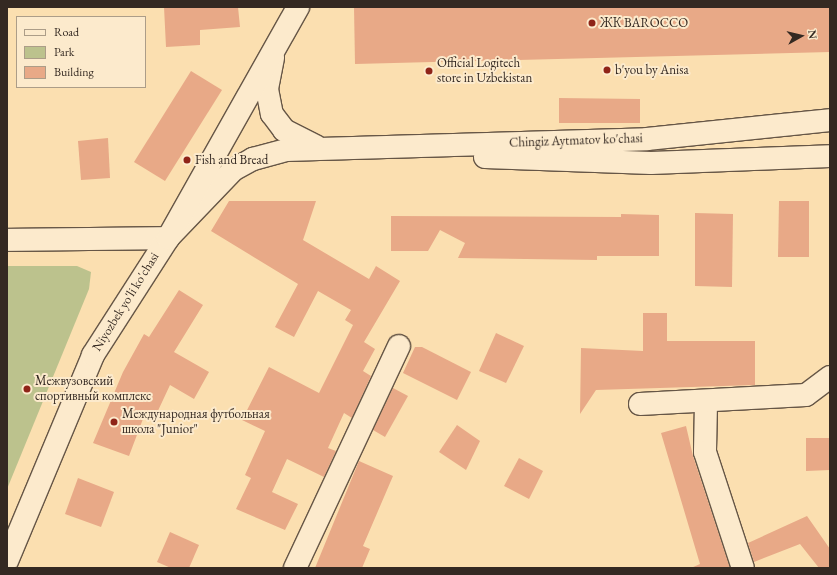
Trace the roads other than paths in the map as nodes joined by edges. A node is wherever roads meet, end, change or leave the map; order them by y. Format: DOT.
graph roads {
  1 [pos="298,7"];
  2 [pos="273,58"];
  3 [pos="830,120"];
  4 [pos="320,148"];
  5 [pos="830,156"];
  6 [pos="168,238"];
  7 [pos="7,240"];
  8 [pos="399,346"];
  9 [pos="830,377"];
  10 [pos="706,403"];
  11 [pos="640,404"];
  12 [pos="7,561"];
  13 [pos="295,568"];
  14 [pos="742,568"];
  1 -- 2 [label="street, Niyozbek yo'li ko'chasi"];
  2 -- 4 [label="street, Niyozbek yo'li ko'chasi"];
  2 -- 6 [label="street, Niyozbek yo'li ko'chasi"];
  3 -- 4 [label="street, Chingiz Aytmatov ko'chasi"];
  4 -- 5 [label="street, Chingiz Aytmatov ko'chasi"];
  4 -- 6 [label="street, Chingiz Aytmatov ko'chasi"];
  6 -- 7 [label="street"];
  6 -- 12 [label="street, Niyozbek yo'li ko'chasi"];
  8 -- 13 [label="street"];
  9 -- 10 [label="street"];
  10 -- 11 [label="street"];
  10 -- 14 [label="street"];
}
